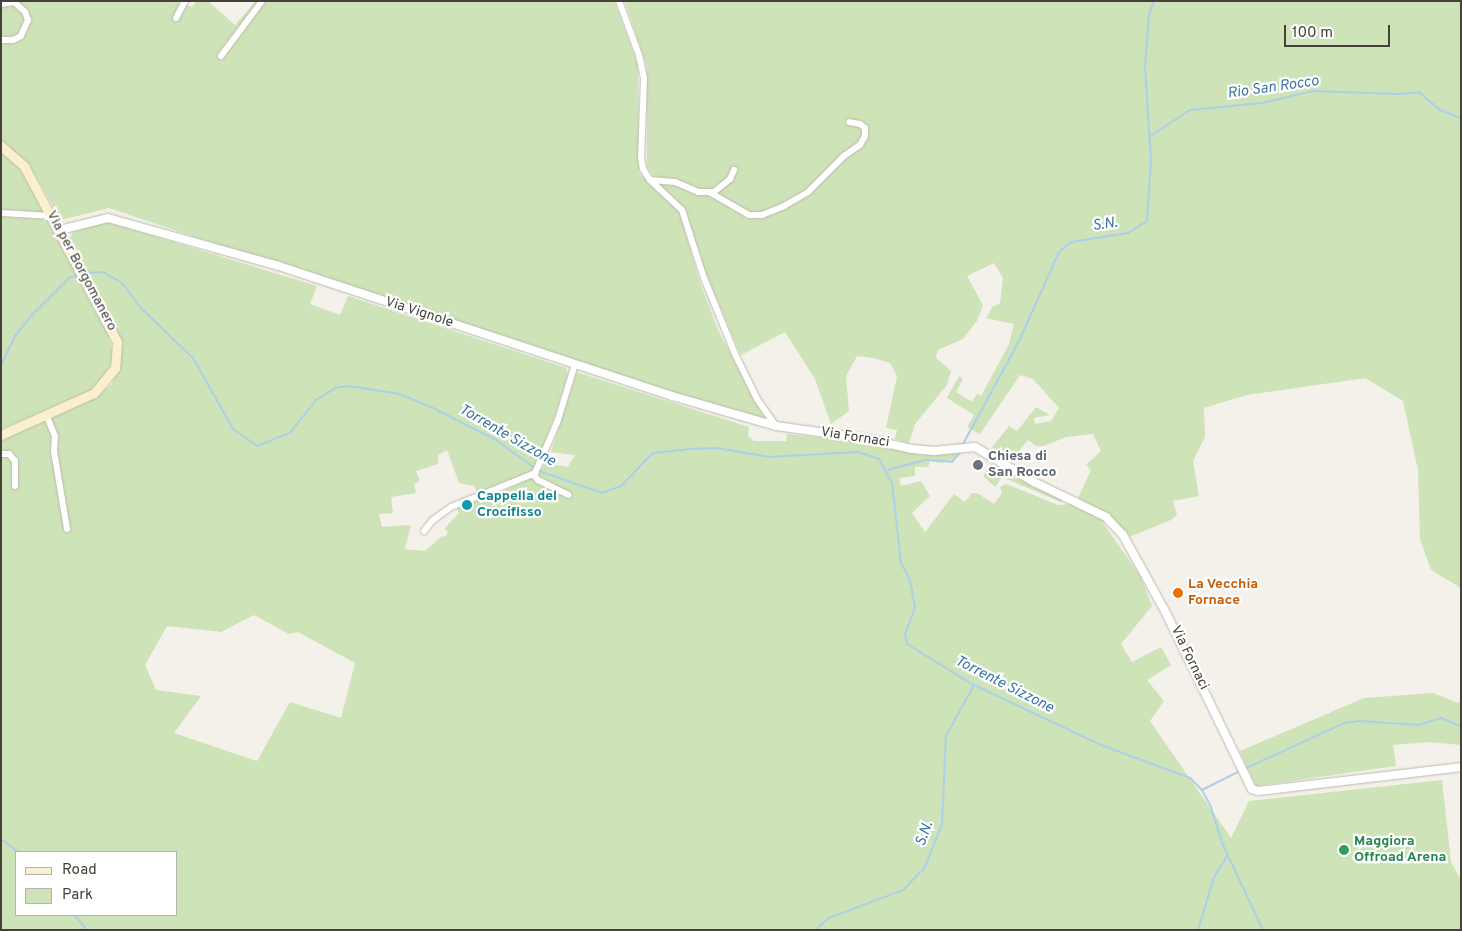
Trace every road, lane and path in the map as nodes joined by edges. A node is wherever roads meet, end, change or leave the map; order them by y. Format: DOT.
graph roads {
  1 [pos="185,1"];
  2 [pos="262,1"];
  3 [pos="619,1"];
  4 [pos="14,2"];
  5 [pos="1,4"];
  6 [pos="176,18"];
  7 [pos="1,40"];
  8 [pos="221,56"];
  9 [pos="849,122"];
  10 [pos="1,146"];
  11 [pos="734,170"];
  12 [pos="650,180"];
  13 [pos="709,192"];
  14 [pos="1,213"];
  15 [pos="53,216"];
  16 [pos="60,230"];
  17 [pos="575,364"];
  18 [pos="46,414"];
  19 [pos="776,426"];
  20 [pos="1,435"];
  21 [pos="1,454"];
  22 [pos="534,474"];
  23 [pos="16,486"];
  24 [pos="569,495"];
  25 [pos="67,530"];
  26 [pos="424,531"];
  27 [pos="1461,767"];
  1 -- 6 [label="street"];
  2 -- 8 [label="street"];
  3 -- 12 [label="street"];
  4 -- 5 [label="street"];
  4 -- 7 [label="street"];
  9 -- 13 [label="street"];
  10 -- 15 [label="main road, Via per Borgomanero"];
  11 -- 13 [label="street"];
  12 -- 13 [label="street"];
  12 -- 19 [label="street"];
  14 -- 15 [label="street"];
  15 -- 16 [label="main road, Via per Borgomanero"];
  16 -- 17 [label="street, Via Vignole"];
  16 -- 18 [label="main road, Via per Borgomanero"];
  17 -- 19 [label="street, Via Vignole"];
  17 -- 22 [label="street"];
  18 -- 20 [label="main road, Via per Borgomanero"];
  18 -- 25 [label="street"];
  19 -- 27 [label="street, Via Fornaci"];
  21 -- 23 [label="street"];
  22 -- 24 [label="street"];
  22 -- 26 [label="street"];
}
